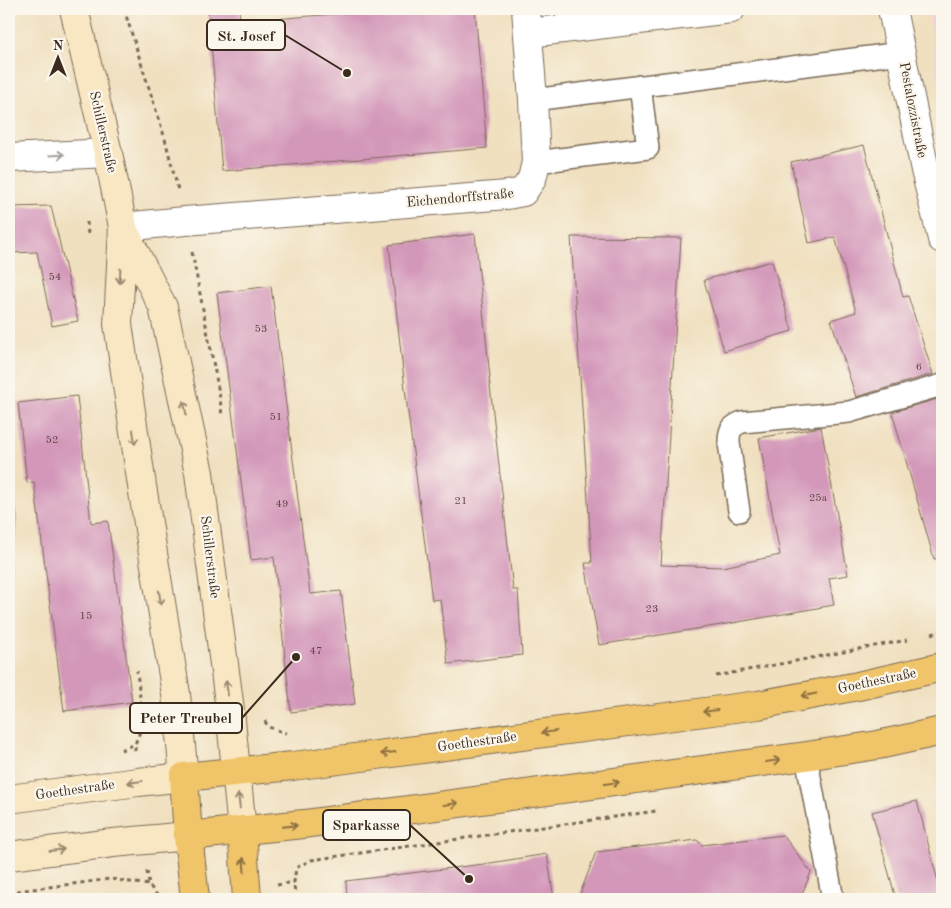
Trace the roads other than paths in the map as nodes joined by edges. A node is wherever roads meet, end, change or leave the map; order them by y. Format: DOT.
graph roads {
  1 [pos="74,9"];
  2 [pos="731,9"];
  3 [pos="892,9"];
  4 [pos="527,21"];
  5 [pos="901,52"];
  6 [pos="640,86"];
  7 [pos="533,100"];
  8 [pos="108,153"];
  9 [pos="9,158"];
  10 [pos="536,162"];
  11 [pos="123,227"];
  12 [pos="942,239"];
  13 [pos="942,385"];
  14 [pos="739,511"];
  15 [pos="942,667"];
  16 [pos="942,731"];
  17 [pos="806,756"];
  18 [pos="236,772"];
  19 [pos="184,777"];
  20 [pos="9,799"];
  21 [pos="242,830"];
  22 [pos="188,836"];
  23 [pos="9,856"];
  24 [pos="196,899"];
  25 [pos="247,899"];
  26 [pos="833,899"];
  1 -- 8 [label="main road, Schillerstraße"];
  2 -- 4 [label="street, Eichendorffstraße"];
  3 -- 5 [label="street, Pestalozzistraße"];
  4 -- 7 [label="street, Eichendorffstraße"];
  5 -- 6 [label="lane"];
  5 -- 12 [label="street, Pestalozzistraße"];
  6 -- 7 [label="lane"];
  6 -- 10 [label="lane"];
  7 -- 10 [label="street, Eichendorffstraße"];
  9 -- 8 [label="street, one-way"];
  8 -- 11 [label="main road, Schillerstraße"];
  10 -- 11 [label="street, Eichendorffstraße"];
  18 -- 11 [label="main road, Schillerstraße, one-way"];
  11 -- 19 [label="main road, Schillerstraße, one-way"];
  13 -- 14 [label="lane"];
  15 -- 18 [label="main road, Goethestraße, one-way"];
  16 -- 17 [label="main road"];
  21 -- 17 [label="main road, one-way"];
  17 -- 26 [label="lane"];
  18 -- 19 [label="main road, Goethestraße"];
  21 -- 18 [label="main road, Schillerstraße, one-way"];
  19 -- 20 [label="main road, Goethestraße, one-way"];
  19 -- 22 [label="main road, Schillerstraße"];
  21 -- 22 [label="main road"];
  25 -- 21 [label="main road, Schillerstraße, one-way"];
  23 -- 22 [label="main road, one-way"];
  22 -- 24 [label="main road, Schillerstraße"];
}
